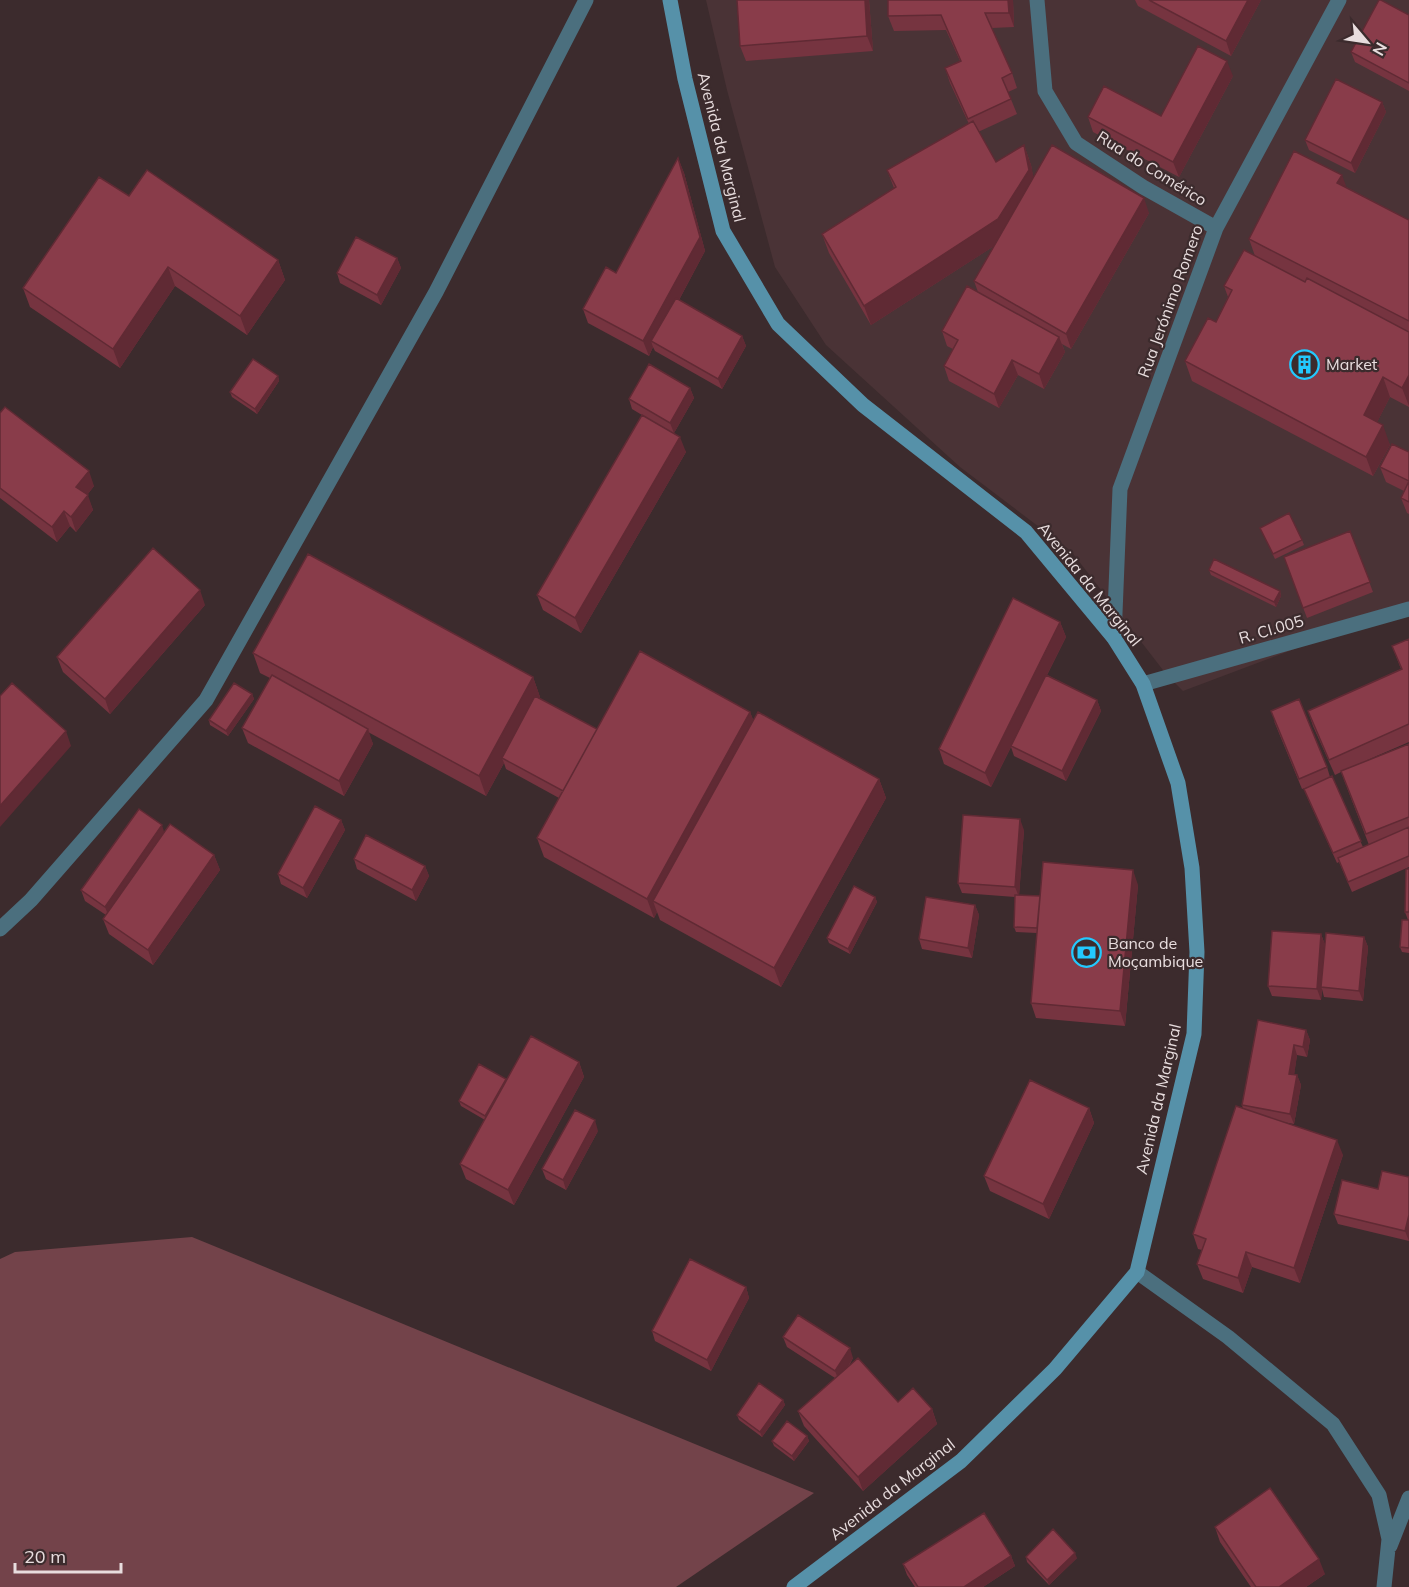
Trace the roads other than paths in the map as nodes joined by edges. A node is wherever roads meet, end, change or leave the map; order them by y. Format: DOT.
graph roads {
  1 [pos="586,0"];
  2 [pos="670,0"];
  3 [pos="1037,0"];
  4 [pos="1339,0"];
  5 [pos="1216,228"];
  6 [pos="1409,609"];
  7 [pos="1114,638"];
  8 [pos="1143,684"];
  9 [pos="0,929"];
  10 [pos="1137,1272"];
  11 [pos="1409,1498"];
  12 [pos="1388,1552"];
  13 [pos="794,1587"];
  14 [pos="1384,1587"];
  1 -- 9 [label="street"];
  2 -- 7 [label="street, Avenida da Marginal"];
  3 -- 5 [label="street, Rua do Comérico"];
  4 -- 5 [label="street, Rua Jerónimo Romero"];
  5 -- 7 [label="street, Rua Jerónimo Romero"];
  6 -- 8 [label="street, R. CI.005"];
  7 -- 8 [label="street, Avenida da Marginal"];
  8 -- 10 [label="street, Avenida da Marginal"];
  10 -- 12 [label="street"];
  10 -- 13 [label="street, Avenida da Marginal"];
  11 -- 12 [label="street"];
  12 -- 14 [label="street"];
}
